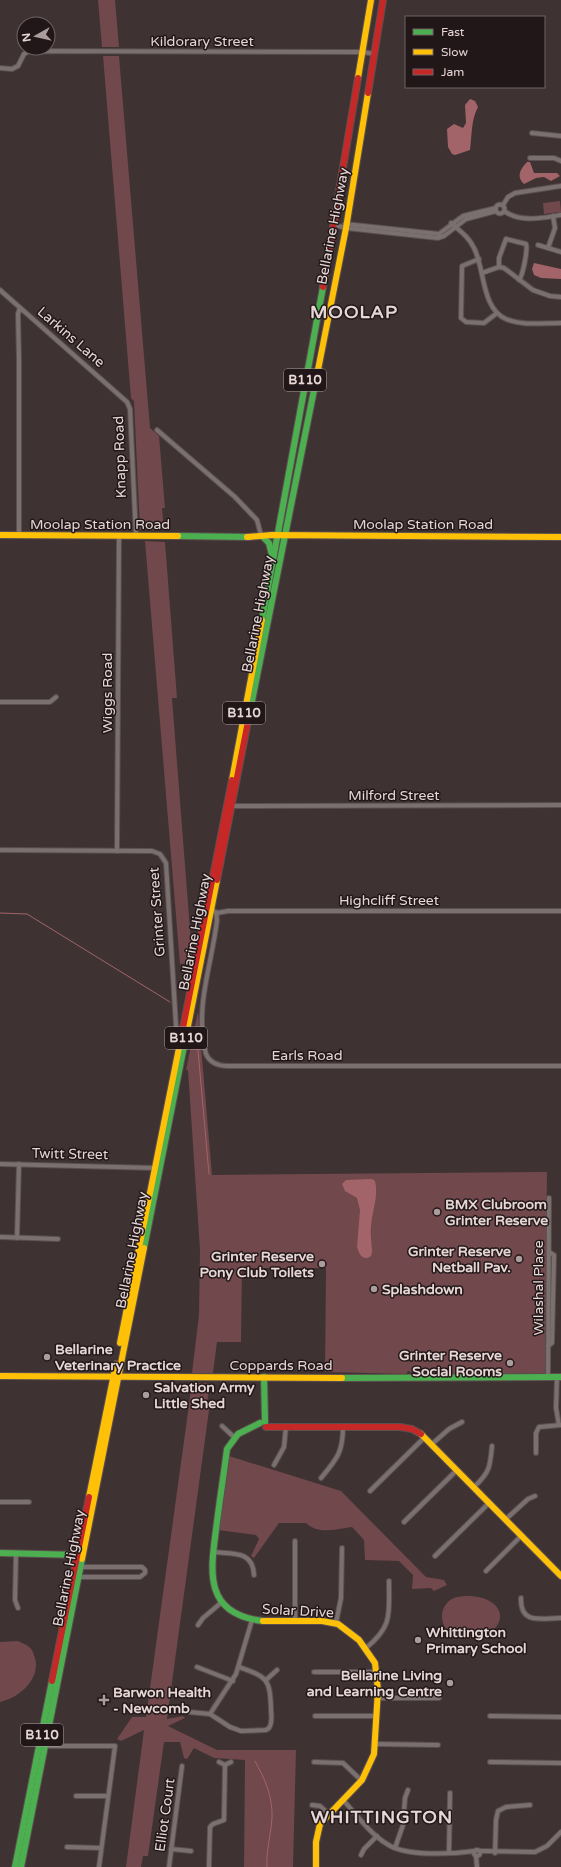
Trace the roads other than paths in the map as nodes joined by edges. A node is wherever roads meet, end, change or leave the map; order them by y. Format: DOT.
graph roads {
  1 [pos="371,0"];
  2 [pos="383,0"];
  3 [pos="363,52"];
  4 [pos="375,54"];
  5 [pos="0,68"];
  6 [pos="532,133"];
  7 [pos="561,136"];
  8 [pos="530,158"];
  9 [pos="561,161"];
  10 [pos="561,186"];
  11 [pos="503,205"];
  12 [pos="496,210"];
  13 [pos="504,212"];
  14 [pos="553,216"];
  15 [pos="561,216"];
  16 [pos="335,224"];
  17 [pos="453,225"];
  18 [pos="346,226"];
  19 [pos="538,245"];
  20 [pos="548,248"];
  21 [pos="561,252"];
  22 [pos="479,259"];
  23 [pos="499,268"];
  24 [pos="482,273"];
  25 [pos="519,280"];
  26 [pos="0,290"];
  27 [pos="561,297"];
  28 [pos="20,308"];
  29 [pos="496,313"];
  30 [pos="561,323"];
  31 [pos="127,402"];
  32 [pos="157,430"];
  33 [pos="278,526"];
  34 [pos="0,535"];
  35 [pos="19,535"];
  36 [pos="119,536"];
  37 [pos="136,536"];
  38 [pos="260,536"];
  39 [pos="276,536"];
  40 [pos="285,536"];
  41 [pos="561,537"];
  42 [pos="272,557"];
  43 [pos="56,696"];
  44 [pos="0,702"];
  45 [pos="561,805"];
  46 [pos="230,806"];
  47 [pos="0,850"];
  48 [pos="117,851"];
  49 [pos="211,911"];
  50 [pos="561,911"];
  51 [pos="175,1011"];
  52 [pos="183,1023"];
  53 [pos="186,1035"];
  54 [pos="178,1050"];
  55 [pos="561,1066"];
  56 [pos="0,1164"];
  57 [pos="19,1164"];
  58 [pos="156,1166"];
  59 [pos="549,1198"];
  60 [pos="0,1237"];
  61 [pos="17,1238"];
  62 [pos="58,1239"];
  63 [pos="0,1376"];
  64 [pos="116,1377"];
  65 [pos="264,1377"];
  66 [pos="548,1377"];
  67 [pos="559,1377"];
  68 [pos="462,1422"];
  69 [pos="264,1424"];
  70 [pos="560,1425"];
  71 [pos="222,1426"];
  72 [pos="286,1426"];
  73 [pos="343,1426"];
  74 [pos="234,1437"];
  75 [pos="425,1437"];
  76 [pos="432,1444"];
  77 [pos="492,1446"];
  78 [pos="536,1453"];
  79 [pos="274,1465"];
  80 [pos="458,1470"];
  81 [pos="321,1478"];
  82 [pos="474,1487"];
  83 [pos="370,1491"];
  84 [pos="536,1496"];
  85 [pos="0,1502"];
  86 [pos="29,1502"];
  87 [pos="490,1503"];
  88 [pos="506,1519"];
  89 [pos="404,1522"];
  90 [pos="522,1535"];
  91 [pos="295,1541"];
  92 [pos="342,1548"];
  93 [pos="213,1552"];
  94 [pos="0,1553"];
  95 [pos="16,1554"];
  96 [pos="80,1555"];
  97 [pos="435,1556"];
  98 [pos="81,1567"];
  99 [pos="486,1571"];
  100 [pos="254,1575"];
  101 [pos="561,1575"];
  102 [pos="79,1577"];
  103 [pos="389,1581"];
  104 [pos="521,1598"];
  105 [pos="222,1602"];
  106 [pos="18,1608"];
  107 [pos="561,1618"];
  108 [pos="252,1620"];
  109 [pos="295,1621"];
  110 [pos="336,1623"];
  111 [pos="198,1625"];
  112 [pos="366,1648"];
  113 [pos="197,1667"];
  114 [pos="239,1667"];
  115 [pos="277,1670"];
  116 [pos="314,1672"];
  117 [pos="376,1672"];
  118 [pos="266,1680"];
  119 [pos="233,1681"];
  120 [pos="376,1698"];
  121 [pos="439,1698"];
  122 [pos="189,1712"];
  123 [pos="210,1714"];
  124 [pos="315,1716"];
  125 [pos="376,1716"];
  126 [pos="490,1716"];
  127 [pos="561,1717"];
  128 [pos="376,1744"];
  129 [pos="438,1745"];
  130 [pos="45,1746"];
  131 [pos="219,1762"];
  132 [pos="231,1762"];
  133 [pos="314,1762"];
  134 [pos="490,1762"];
  135 [pos="561,1763"];
  136 [pos="225,1765"];
  137 [pos="182,1766"];
  138 [pos="362,1781"];
  139 [pos="408,1790"];
  140 [pos="450,1793"];
  141 [pos="76,1796"];
  142 [pos="108,1796"];
  143 [pos="343,1800"];
  144 [pos="312,1804"];
  145 [pos="530,1805"];
  146 [pos="329,1814"];
  147 [pos="561,1832"];
  148 [pos="377,1836"];
  149 [pos="557,1836"];
  150 [pos="561,1840"];
  151 [pos="67,1847"];
  152 [pos="101,1848"];
  153 [pos="395,1848"];
  154 [pos="171,1849"];
  155 [pos="191,1851"];
  156 [pos="449,1853"];
  157 [pos="495,1853"];
  158 [pos="477,1854"];
  159 [pos="361,1855"];
  160 [pos="15,1867"];
  161 [pos="21,1867"];
  162 [pos="99,1867"];
  163 [pos="169,1867"];
  164 [pos="209,1867"];
  165 [pos="316,1867"];
  166 [pos="477,1867"];
  1 -- 3 [label="main road, Bellarine Highway / B110"];
  2 -- 4 [label="main road, Bellarine Highway / B110"];
  3 -- 4 [label="street, Kildorary Street"];
  3 -- 5 [label="street, Kildorary Street"];
  3 -- 16 [label="main road, Bellarine Highway / B110"];
  4 -- 18 [label="main road, Bellarine Highway / B110"];
  6 -- 7 [label="street"];
  8 -- 9 [label="street"];
  10 -- 11 [label="street"];
  11 -- 12 [label="street"];
  11 -- 13 [label="street"];
  12 -- 13 [label="street"];
  12 -- 17 [label="street"];
  13 -- 14 [label="street"];
  14 -- 15 [label="street"];
  14 -- 20 [label="street"];
  16 -- 18 [label="street"];
  16 -- 33 [label="main road, Bellarine Highway / B110"];
  17 -- 18 [label="street"];
  17 -- 22 [label="street"];
  18 -- 40 [label="main road, Bellarine Highway / B110"];
  19 -- 20 [label="street"];
  20 -- 21 [label="street"];
  22 -- 24 [label="street"];
  22 -- 29 [label="street"];
  23 -- 24 [label="street"];
  23 -- 25 [label="street"];
  23 -- 25 [label="street"];
  24 -- 29 [label="street"];
  25 -- 27 [label="street"];
  26 -- 28 [label="street, Larkins Lane"];
  28 -- 31 [label="street, Larkins Lane"];
  28 -- 35 [label="street"];
  29 -- 30 [label="street"];
  31 -- 37 [label="street, Knapp Road"];
  32 -- 38 [label="street"];
  33 -- 38 [label="main road"];
  33 -- 39 [label="main road, Bellarine Highway / B110"];
  34 -- 35 [label="main road, Moolap Station Road"];
  35 -- 36 [label="main road, Moolap Station Road"];
  36 -- 37 [label="main road, Moolap Station Road"];
  36 -- 48 [label="street, Wiggs Road"];
  37 -- 38 [label="main road, Moolap Station Road"];
  38 -- 39 [label="main road, Moolap Station Road"];
  38 -- 42 [label="main road"];
  39 -- 40 [label="main road, Moolap Station Road"];
  39 -- 42 [label="main road, Bellarine Highway / B110"];
  40 -- 41 [label="main road, Moolap Station Road"];
  40 -- 46 [label="main road, Bellarine Highway / B110"];
  42 -- 46 [label="main road, Bellarine Highway / B110"];
  43 -- 44 [label="street"];
  45 -- 46 [label="street, Milford Street"];
  46 -- 49 [label="main road, Bellarine Highway / B110"];
  47 -- 48 [label="street, Grinter Street"];
  48 -- 51 [label="street, Grinter Street"];
  49 -- 50 [label="street, Highcliff Street"];
  49 -- 52 [label="main road, Bellarine Highway / B110"];
  49 -- 53 [label="main road, Bellarine Highway / B110"];
  49 -- 55 [label="street, Earls Road"];
  51 -- 52 [label="street, Grinter Street"];
  51 -- 54 [label="street, Grinter Street"];
  52 -- 53 [label="main road"];
  52 -- 54 [label="main road, Bellarine Highway / B110"];
  53 -- 58 [label="main road, Bellarine Highway / B110"];
  54 -- 58 [label="main road, Bellarine Highway / B110"];
  56 -- 57 [label="street, Twitt Street"];
  57 -- 58 [label="street, Twitt Street"];
  57 -- 61 [label="street"];
  58 -- 64 [label="main road, Bellarine Highway / B110"];
  59 -- 66 [label="street, Wilashal Place"];
  60 -- 61 [label="street"];
  61 -- 62 [label="street"];
  63 -- 64 [label="main road, Coppards Road"];
  64 -- 65 [label="main road, Coppards Road"];
  64 -- 96 [label="main road, Bellarine Highway / B110"];
  65 -- 66 [label="main road, Coppards Road"];
  65 -- 69 [label="main road"];
  66 -- 67 [label="main road, Coppards Road"];
  67 -- 70 [label="street"];
  68 -- 76 [label="street"];
  69 -- 72 [label="main road"];
  69 -- 74 [label="main road"];
  70 -- 78 [label="street"];
  71 -- 74 [label="street"];
  72 -- 73 [label="main road"];
  72 -- 79 [label="street"];
  73 -- 75 [label="main road"];
  73 -- 81 [label="street"];
  74 -- 93 [label="main road, Solar Drive"];
  75 -- 76 [label="main road"];
  75 -- 83 [label="street"];
  76 -- 80 [label="main road"];
  77 -- 82 [label="street"];
  80 -- 82 [label="main road"];
  80 -- 89 [label="street"];
  82 -- 87 [label="main road"];
  84 -- 88 [label="street"];
  85 -- 86 [label="street"];
  87 -- 88 [label="main road"];
  87 -- 97 [label="street"];
  88 -- 90 [label="main road"];
  90 -- 99 [label="street"];
  90 -- 101 [label="main road"];
  91 -- 109 [label="street"];
  92 -- 110 [label="street"];
  93 -- 100 [label="street"];
  93 -- 105 [label="main road, Solar Drive"];
  94 -- 95 [label="main road"];
  95 -- 96 [label="main road"];
  95 -- 106 [label="street"];
  96 -- 98 [label="main road, Bellarine Highway / B110"];
  96 -- 160 [label="main road, Bellarine Highway / B110"];
  98 -- 102 [label="main road, Bellarine Highway / B110"];
  98 -- 102 [label="street"];
  102 -- 130 [label="main road, Bellarine Highway / B110"];
  103 -- 112 [label="street"];
  104 -- 107 [label="street"];
  105 -- 108 [label="main road, Solar Drive"];
  105 -- 111 [label="street"];
  108 -- 109 [label="main road, Solar Drive"];
  108 -- 114 [label="street"];
  109 -- 110 [label="main road, Solar Drive"];
  110 -- 112 [label="main road, Solar Drive"];
  112 -- 117 [label="main road, Solar Drive"];
  113 -- 119 [label="street"];
  114 -- 118 [label="street"];
  114 -- 119 [label="street"];
  115 -- 118 [label="street"];
  116 -- 117 [label="street"];
  117 -- 120 [label="main road, Solar Drive"];
  118 -- 123 [label="street"];
  119 -- 123 [label="street"];
  120 -- 121 [label="street"];
  120 -- 125 [label="main road, Solar Drive"];
  122 -- 123 [label="street"];
  124 -- 125 [label="street"];
  125 -- 128 [label="main road, Solar Drive"];
  126 -- 127 [label="street"];
  128 -- 129 [label="street"];
  128 -- 138 [label="main road, Solar Drive"];
  130 -- 142 [label="street"];
  130 -- 161 [label="main road, Bellarine Highway / B110"];
  131 -- 136 [label="street"];
  132 -- 136 [label="street"];
  133 -- 138 [label="street"];
  134 -- 135 [label="street"];
  136 -- 164 [label="street"];
  137 -- 154 [label="street, Elliot Court"];
  138 -- 143 [label="main road, Solar Drive"];
  139 -- 153 [label="street"];
  140 -- 156 [label="street"];
  141 -- 142 [label="street"];
  142 -- 152 [label="street"];
  143 -- 146 [label="main road, Solar Drive"];
  143 -- 148 [label="street"];
  144 -- 146 [label="street"];
  145 -- 157 [label="street"];
  146 -- 165 [label="main road, Solar Drive"];
  147 -- 149 [label="street"];
  148 -- 153 [label="street"];
  148 -- 159 [label="street"];
  149 -- 150 [label="street"];
  149 -- 157 [label="street"];
  151 -- 152 [label="street"];
  152 -- 162 [label="street"];
  153 -- 156 [label="street"];
  154 -- 155 [label="street"];
  154 -- 163 [label="street, Elliot Court"];
  156 -- 158 [label="street"];
  157 -- 158 [label="street"];
  158 -- 166 [label="street"];
}
